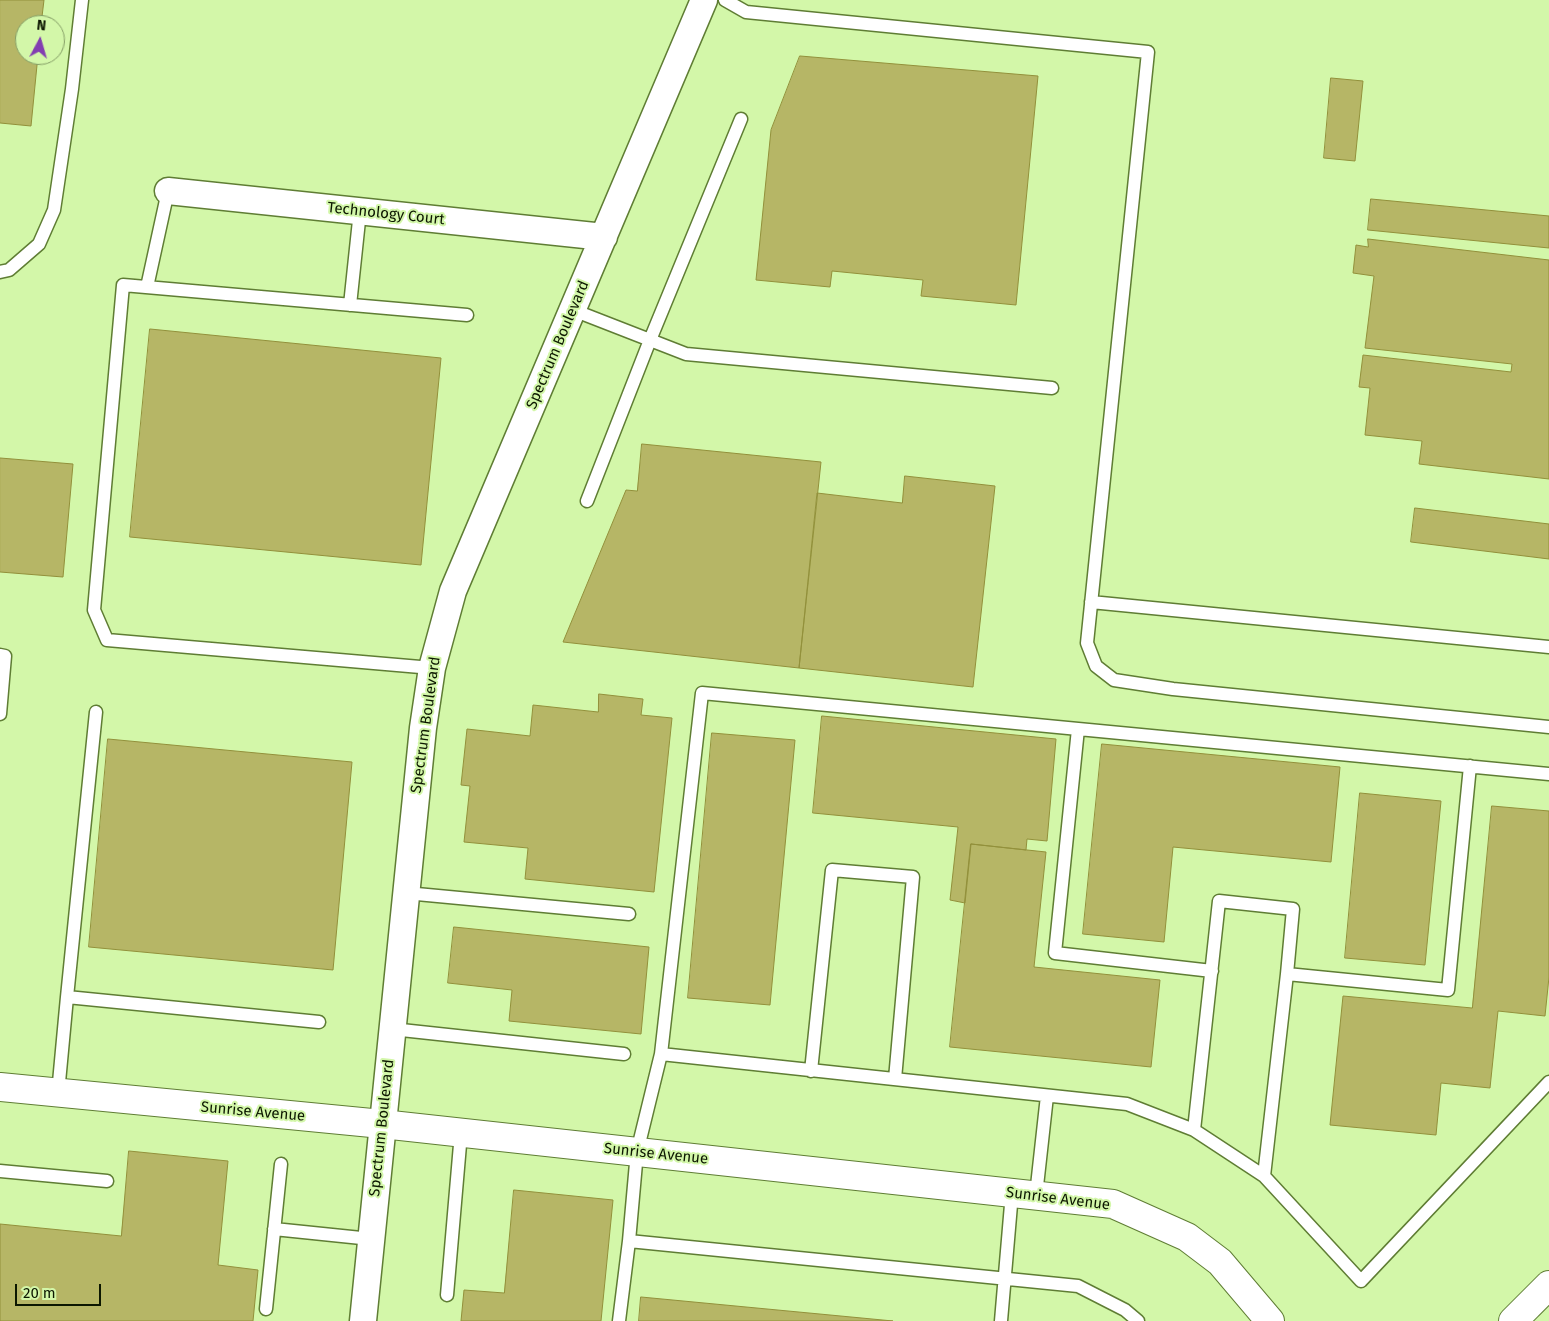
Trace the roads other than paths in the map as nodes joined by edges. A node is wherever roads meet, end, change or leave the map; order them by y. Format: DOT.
graph roads {
  1 [pos="82,0"];
  2 [pos="704,0"];
  3 [pos="725,0"];
  4 [pos="741,119"];
  5 [pos="168,191"];
  6 [pos="360,211"];
  7 [pos="604,237"];
  8 [pos="0,272"];
  9 [pos="147,287"];
  10 [pos="350,305"];
  11 [pos="573,310"];
  12 [pos="467,315"];
  13 [pos="650,340"];
  14 [pos="1052,388"];
  15 [pos="587,501"];
  16 [pos="1091,602"];
  17 [pos="1549,647"];
  18 [pos="0,655"];
  19 [pos="432,668"];
  20 [pos="96,712"];
  21 [pos="0,714"];
  22 [pos="1549,727"];
  23 [pos="1078,729"];
  24 [pos="1470,766"];
  25 [pos="1549,774"];
  26 [pos="406,892"];
  27 [pos="629,914"];
  28 [pos="1212,970"];
  29 [pos="1287,974"];
  30 [pos="67,997"];
  31 [pos="319,1022"];
  32 [pos="392,1030"];
  33 [pos="624,1054"];
  34 [pos="661,1054"];
  35 [pos="811,1071"];
  36 [pos="895,1079"];
  37 [pos="1549,1082"];
  38 [pos="0,1087"];
  39 [pos="58,1093"];
  40 [pos="1047,1096"];
  41 [pos="382,1124"];
  42 [pos="1194,1130"];
  43 [pos="461,1133"];
  44 [pos="637,1152"];
  45 [pos="281,1164"];
  46 [pos="0,1170"];
  47 [pos="1264,1176"];
  48 [pos="107,1181"];
  49 [pos="1024,1194"];
  50 [pos="274,1228"];
  51 [pos="371,1239"];
  52 [pos="629,1241"];
  53 [pos="1005,1279"];
  54 [pos="1549,1285"];
  55 [pos="447,1295"];
  56 [pos="266,1309"];
  57 [pos="363,1321"];
  58 [pos="619,1321"];
  59 [pos="1002,1321"];
  60 [pos="1138,1321"];
  61 [pos="1270,1321"];
  62 [pos="1513,1321"];
  1 -- 8 [label="lane"];
  2 -- 7 [label="street, Spectrum Boulevard"];
  3 -- 16 [label="lane"];
  4 -- 13 [label="lane"];
  5 -- 6 [label="street, Technology Court"];
  5 -- 9 [label="lane"];
  6 -- 7 [label="street, Technology Court"];
  6 -- 10 [label="lane"];
  7 -- 11 [label="street, Spectrum Boulevard"];
  9 -- 10 [label="lane"];
  9 -- 19 [label="lane"];
  10 -- 12 [label="lane"];
  11 -- 13 [label="lane"];
  11 -- 19 [label="street, Spectrum Boulevard"];
  13 -- 14 [label="lane"];
  13 -- 15 [label="lane"];
  16 -- 17 [label="lane"];
  16 -- 22 [label="lane"];
  18 -- 21 [label="lane"];
  19 -- 26 [label="street, Spectrum Boulevard"];
  20 -- 30 [label="lane"];
  23 -- 24 [label="lane"];
  23 -- 28 [label="lane"];
  23 -- 34 [label="lane"];
  24 -- 25 [label="lane"];
  24 -- 29 [label="lane"];
  26 -- 27 [label="lane"];
  26 -- 32 [label="street, Spectrum Boulevard"];
  28 -- 29 [label="lane"];
  28 -- 42 [label="lane"];
  29 -- 47 [label="lane"];
  30 -- 31 [label="lane"];
  30 -- 39 [label="lane"];
  32 -- 33 [label="lane"];
  32 -- 41 [label="street, Spectrum Boulevard"];
  34 -- 35 [label="lane"];
  34 -- 44 [label="lane"];
  35 -- 36 [label="lane"];
  35 -- 36 [label="lane"];
  36 -- 40 [label="lane"];
  37 -- 47 [label="lane"];
  38 -- 39 [label="street, Sunrise Avenue"];
  39 -- 41 [label="street, Sunrise Avenue"];
  40 -- 42 [label="lane"];
  40 -- 49 [label="lane"];
  41 -- 43 [label="street, Sunrise Avenue"];
  41 -- 51 [label="street, Spectrum Boulevard"];
  42 -- 47 [label="lane"];
  43 -- 44 [label="street, Sunrise Avenue"];
  43 -- 55 [label="lane"];
  44 -- 49 [label="street, Sunrise Avenue"];
  44 -- 52 [label="lane"];
  45 -- 50 [label="lane"];
  46 -- 48 [label="lane"];
  49 -- 53 [label="lane"];
  49 -- 61 [label="street, Sunrise Avenue"];
  50 -- 51 [label="lane"];
  50 -- 56 [label="lane"];
  51 -- 57 [label="street, Spectrum Boulevard"];
  52 -- 53 [label="lane"];
  52 -- 58 [label="lane"];
  53 -- 59 [label="lane"];
  53 -- 60 [label="lane"];
  54 -- 62 [label="street"];
}
